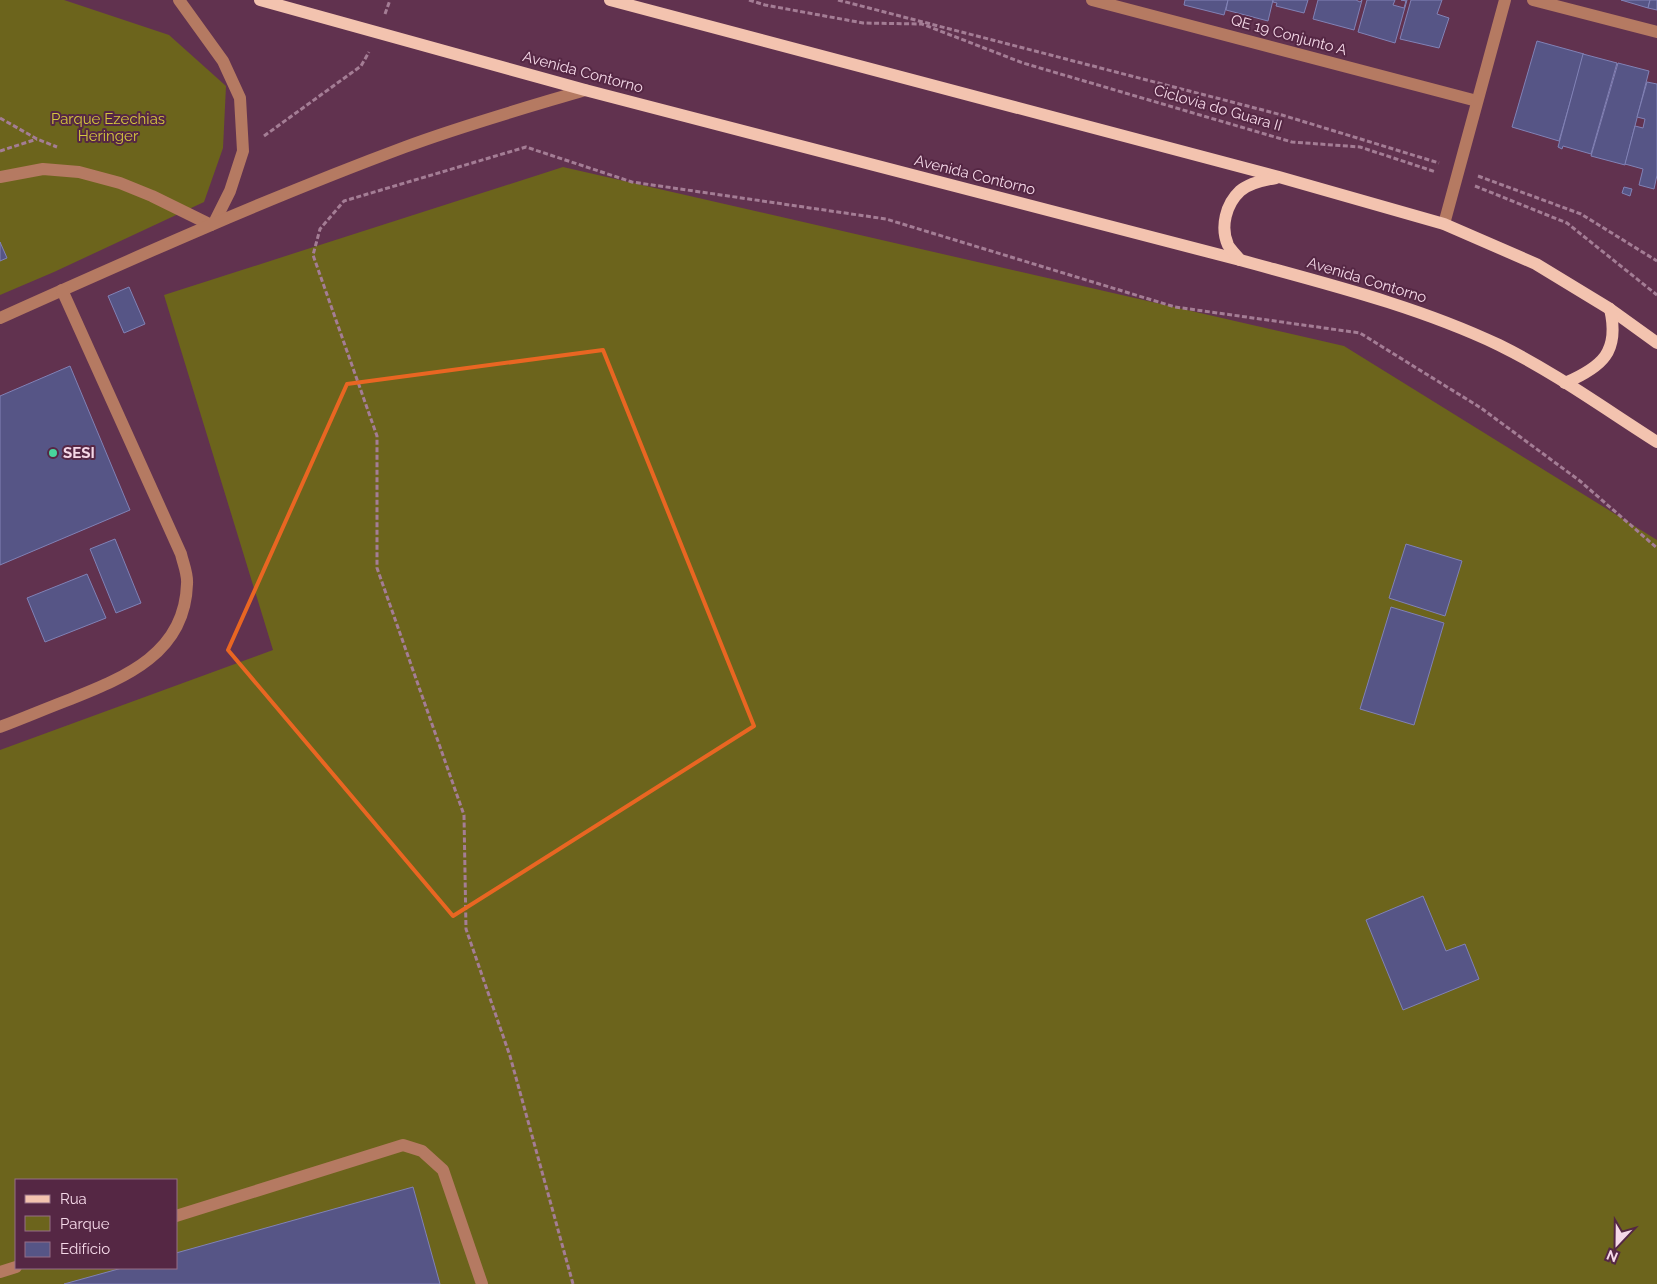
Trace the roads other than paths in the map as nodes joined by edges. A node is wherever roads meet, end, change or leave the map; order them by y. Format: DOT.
graph roads {
  1 [pos="179,0"];
  2 [pos="260,0"];
  3 [pos="610,0"];
  4 [pos="1092,0"];
  5 [pos="1505,0"];
  6 [pos="1533,0"];
  7 [pos="1657,32"];
  8 [pos="585,90"];
  9 [pos="1477,102"];
  10 [pos="0,177"];
  11 [pos="1279,177"];
  12 [pos="212,224"];
  13 [pos="1444,224"];
  14 [pos="1240,260"];
  15 [pos="62,290"];
  16 [pos="1610,309"];
  17 [pos="0,318"];
  18 [pos="1657,343"];
  19 [pos="1566,383"];
  20 [pos="1657,442"];
  21 [pos="0,727"];
  22 [pos="178,1215"];
  23 [pos="15,1267"];
  24 [pos="0,1272"];
  25 [pos="482,1284"];
  1 -- 12 [label="street"];
  2 -- 8 [label="main road, Avenida Contorno"];
  3 -- 11 [label="main road"];
  4 -- 9 [label="street, QE 19 Conjunto A"];
  5 -- 9 [label="street"];
  6 -- 7 [label="street"];
  8 -- 12 [label="street"];
  8 -- 14 [label="main road, Avenida Contorno"];
  9 -- 13 [label="street"];
  10 -- 12 [label="street"];
  11 -- 13 [label="main road"];
  11 -- 14 [label="main road"];
  12 -- 15 [label="street"];
  13 -- 16 [label="main road"];
  14 -- 19 [label="main road, Avenida Contorno"];
  15 -- 17 [label="street"];
  15 -- 21 [label="street"];
  16 -- 18 [label="main road"];
  16 -- 19 [label="main road"];
  19 -- 20 [label="main road, Avenida Contorno"];
  22 -- 25 [label="street"];
  23 -- 24 [label="street"];
}
